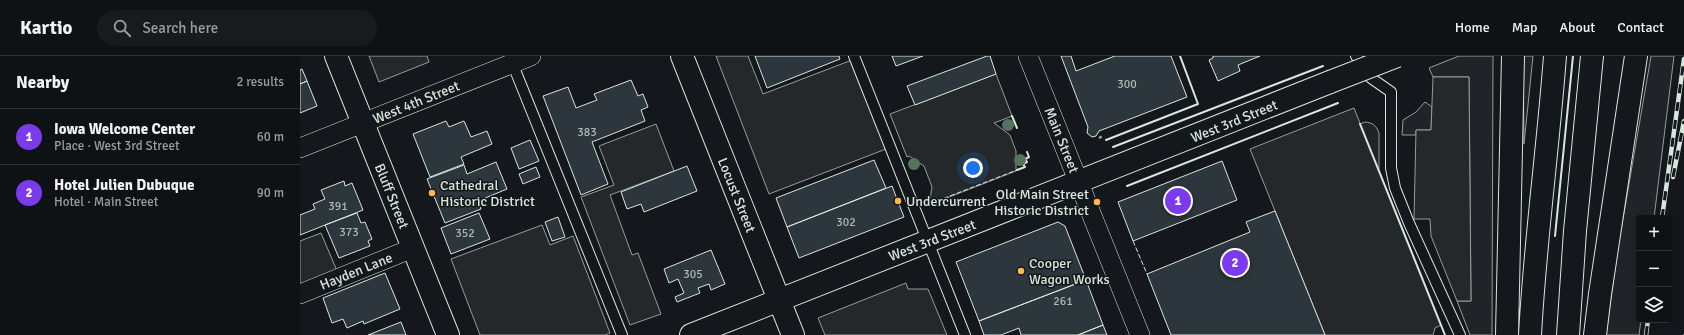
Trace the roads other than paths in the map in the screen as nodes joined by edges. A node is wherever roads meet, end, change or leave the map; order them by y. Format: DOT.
graph roads {
  1 [pos="336,56"];
  2 [pos="531,56"];
  3 [pos="682,56"];
  4 [pos="854,56"];
  5 [pos="1028,56"];
  6 [pos="1356,56"];
  7 [pos="1397,56"];
  8 [pos="1513,56"];
  9 [pos="1555,56"];
  10 [pos="1592,56"];
  11 [pos="1636,56"];
  12 [pos="511,60"];
  13 [pos="362,123"];
  14 [pos="300,148"];
  15 [pos="1079,182"];
  16 [pos="927,242"];
  17 [pos="413,248"];
  18 [pos="300,294"];
  19 [pos="780,300"];
  20 [pos="448,335"];
  21 [pos="622,335"];
  22 [pos="691,335"];
  23 [pos="793,335"];
  24 [pos="965,335"];
  25 [pos="1140,335"];
  26 [pos="1460,335"];
  27 [pos="1507,335"];
  28 [pos="1530,335"];
  29 [pos="1568,335"];
  30 [pos="1595,335"];
  1 -- 13 [label="main road, Bluff Street"];
  2 -- 12 [label="street, West 4th Street"];
  3 -- 19 [label="main road, Locust Street"];
  4 -- 16 [label="lane"];
  5 -- 15 [label="street, Main Street"];
  6 -- 26 [label="lane"];
  7 -- 15 [label="main road, West 3rd Street, bridge"];
  8 -- 27 [label="main road"];
  9 -- 28 [label="main road"];
  10 -- 29 [label="main road"];
  11 -- 30 [label="main road"];
  12 -- 13 [label="street, West 4th Street"];
  12 -- 21 [label="lane"];
  13 -- 14 [label="street, West 4th Street"];
  13 -- 17 [label="main road, Bluff Street"];
  15 -- 16 [label="main road, West 3rd Street"];
  15 -- 25 [label="street, Main Street"];
  16 -- 19 [label="main road, West 3rd Street"];
  16 -- 24 [label="lane"];
  17 -- 18 [label="street, Hayden Lane"];
  17 -- 20 [label="main road, Bluff Street"];
  19 -- 22 [label="main road, West 3rd Street"];
  19 -- 23 [label="main road, Locust Street"];
}
